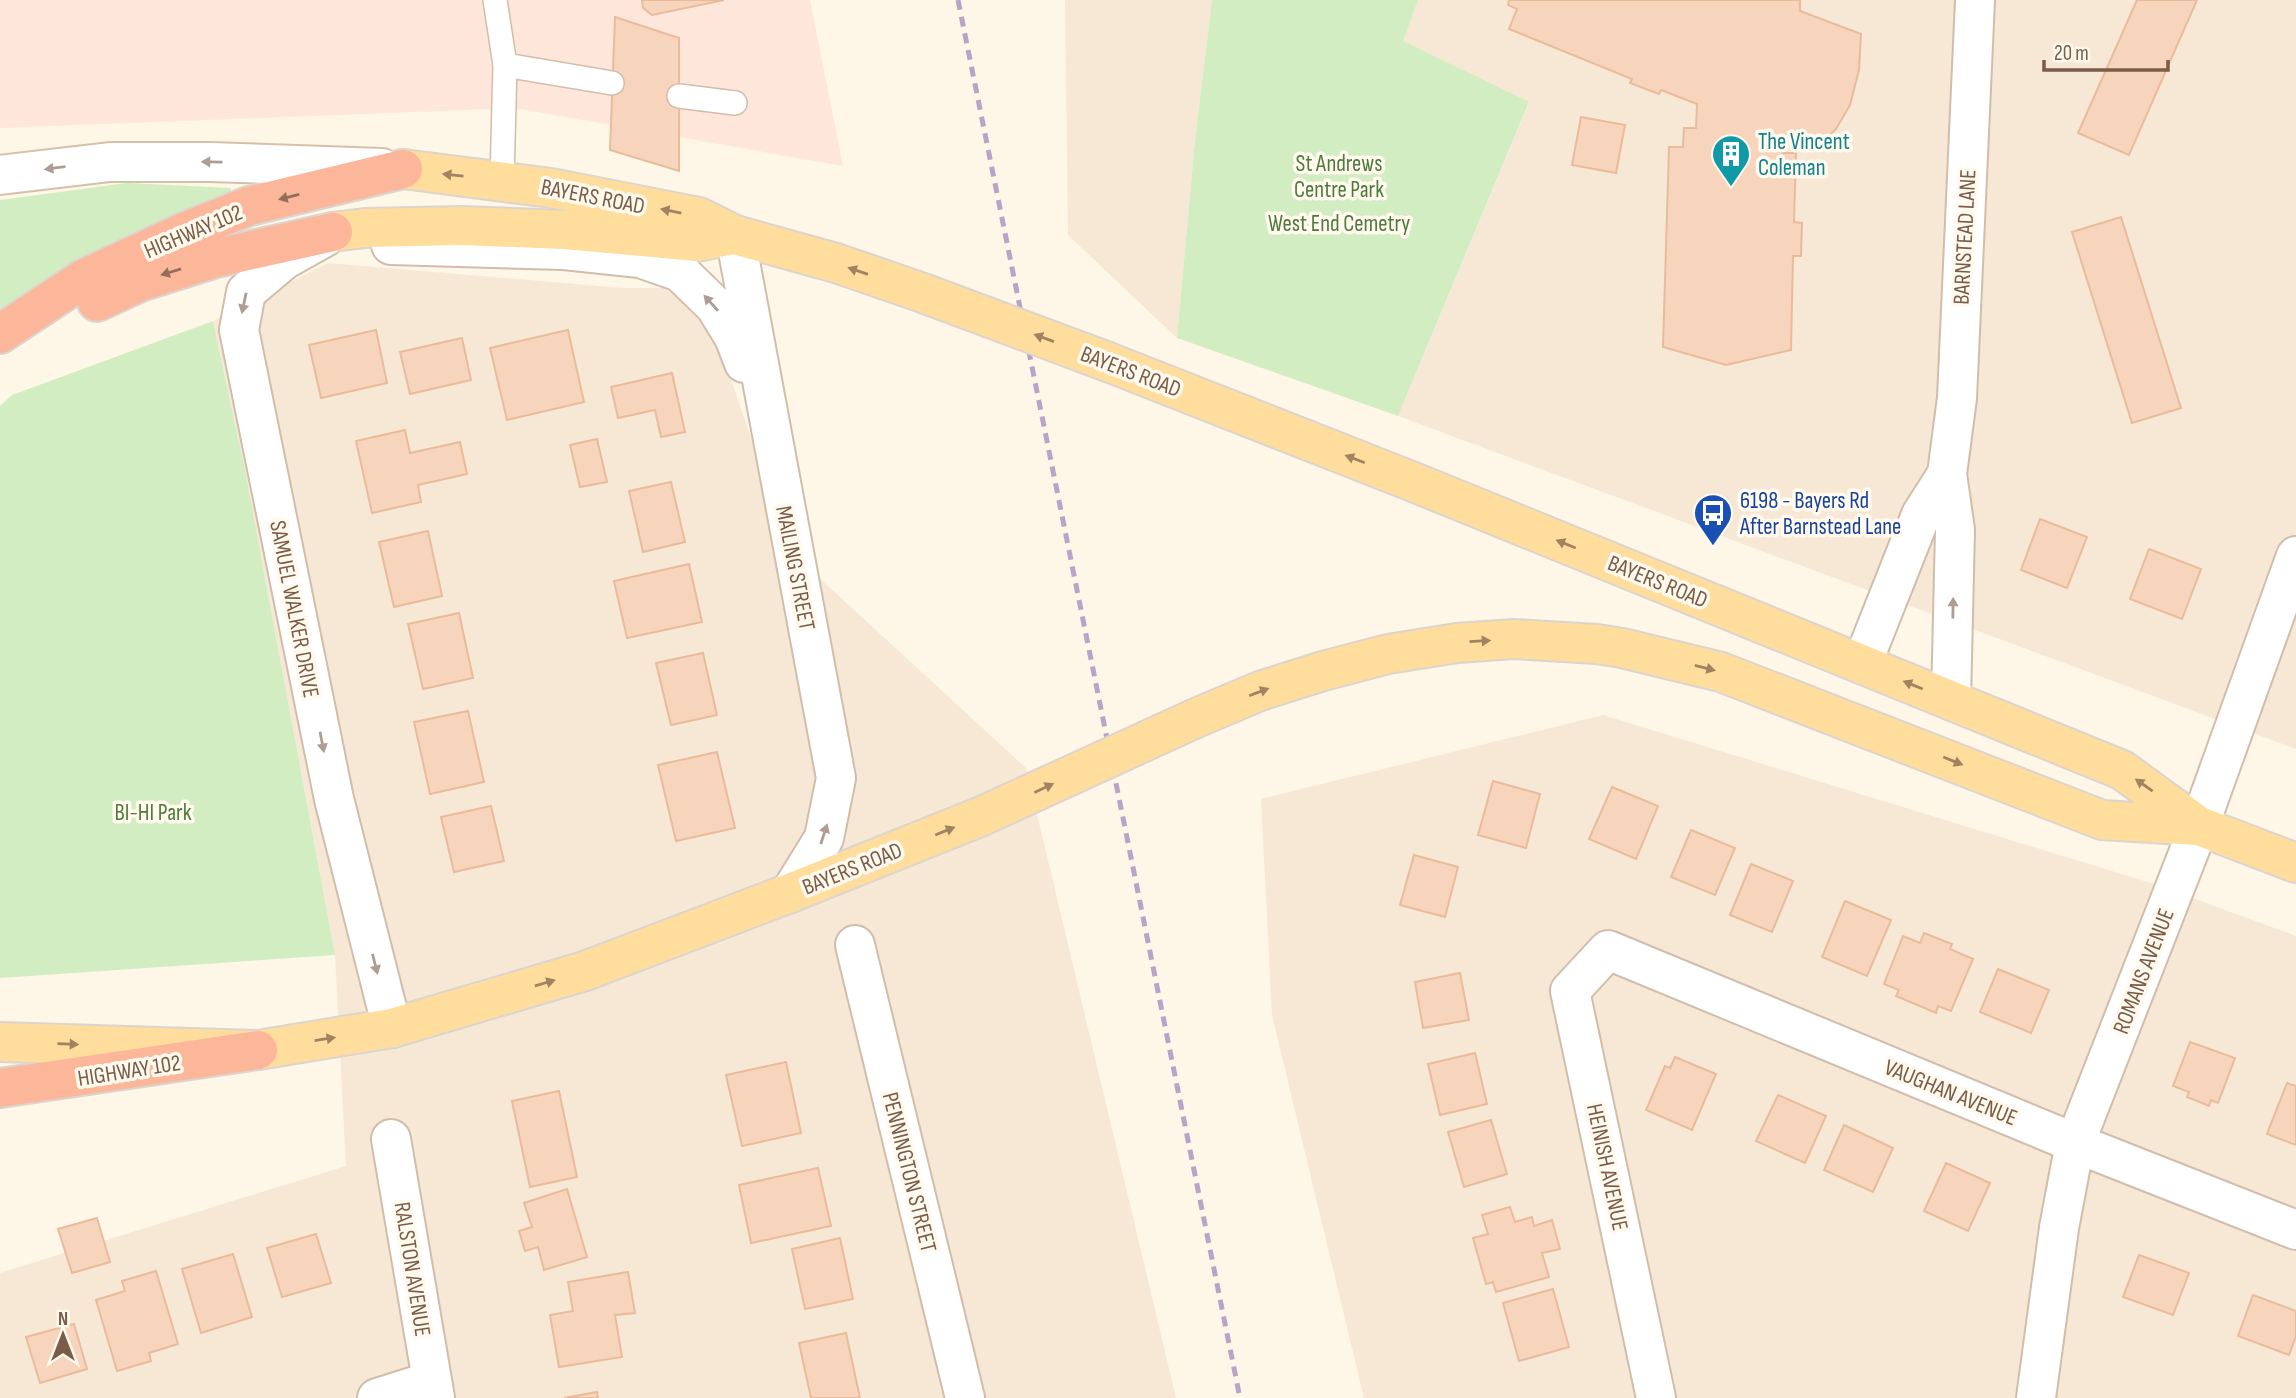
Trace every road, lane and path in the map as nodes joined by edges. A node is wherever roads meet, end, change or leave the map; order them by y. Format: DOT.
graph roads {
  1 [pos="495,0"];
  2 [pos="1975,0"];
  3 [pos="505,65"];
  4 [pos="612,83"];
  5 [pos="679,96"];
  6 [pos="734,103"];
  7 [pos="403,169"];
  8 [pos="0,175"];
  9 [pos="502,180"];
  10 [pos="333,233"];
  11 [pos="735,234"];
  12 [pos="284,260"];
  13 [pos="0,334"];
  14 [pos="0,355"];
  15 [pos="770,431"];
  16 [pos="1947,474"];
  17 [pos="2296,556"];
  18 [pos="1862,664"];
  19 [pos="1951,700"];
  20 [pos="2199,825"];
  21 [pos="2296,863"];
  22 [pos="790,893"];
  23 [pos="855,945"];
  24 [pos="1608,950"];
  25 [pos="392,1028"];
  26 [pos="0,1042"];
  27 [pos="258,1050"];
  28 [pos="0,1088"];
  29 [pos="391,1139"];
  30 [pos="2075,1143"];
  31 [pos="2296,1230"];
  32 [pos="433,1390"];
  33 [pos="377,1398"];
  34 [pos="965,1398"];
  35 [pos="1656,1398"];
  36 [pos="2036,1398"];
  1 -- 3 [label="lane"];
  2 -- 16 [label="street, BARNSTEAD LANE"];
  3 -- 4 [label="lane"];
  3 -- 9 [label="lane"];
  5 -- 6 [label="lane"];
  7 -- 8 [label="street, BAYERS ROAD, one-way"];
  9 -- 7 [label="main road, BAYERS ROAD, one-way"];
  7 -- 13 [label="highway, HIGHWAY 102, one-way"];
  11 -- 9 [label="main road, BAYERS ROAD, one-way"];
  10 -- 11 [label="main road"];
  10 -- 12 [label="street, SAMUEL WALKER DRIVE"];
  10 -- 14 [label="highway, one-way"];
  11 -- 15 [label="street, MAILING STREET"];
  18 -- 11 [label="main road, BAYERS ROAD, one-way, bridge"];
  15 -- 12 [label="street, one-way"];
  12 -- 25 [label="street, SAMUEL WALKER DRIVE, one-way"];
  22 -- 15 [label="street, MAILING STREET, one-way"];
  16 -- 18 [label="street, BARNSTEAD LANE"];
  19 -- 16 [label="street, BARNSTEAD LANE, one-way"];
  17 -- 20 [label="street, ROMANS AVENUE"];
  19 -- 18 [label="main road, BAYERS ROAD, one-way"];
  20 -- 19 [label="main road, BAYERS ROAD, one-way"];
  20 -- 21 [label="main road, BAYERS ROAD"];
  22 -- 20 [label="main road, BAYERS ROAD, one-way, bridge"];
  20 -- 30 [label="street, ROMANS AVENUE"];
  25 -- 22 [label="main road, BAYERS ROAD, one-way"];
  23 -- 34 [label="street, PENNINGTON STREET"];
  24 -- 30 [label="street, VAUGHAN AVENUE"];
  24 -- 35 [label="street, HEINISH AVENUE"];
  27 -- 25 [label="main road, BAYERS ROAD, one-way"];
  26 -- 27 [label="main road, BAYERS ROAD, one-way"];
  27 -- 28 [label="highway, HIGHWAY 102"];
  29 -- 32 [label="street, RALSTON AVENUE"];
  30 -- 31 [label="street, VAUGHAN AVENUE"];
  30 -- 36 [label="street, ROMANS AVENUE"];
  32 -- 33 [label="street"];
}
